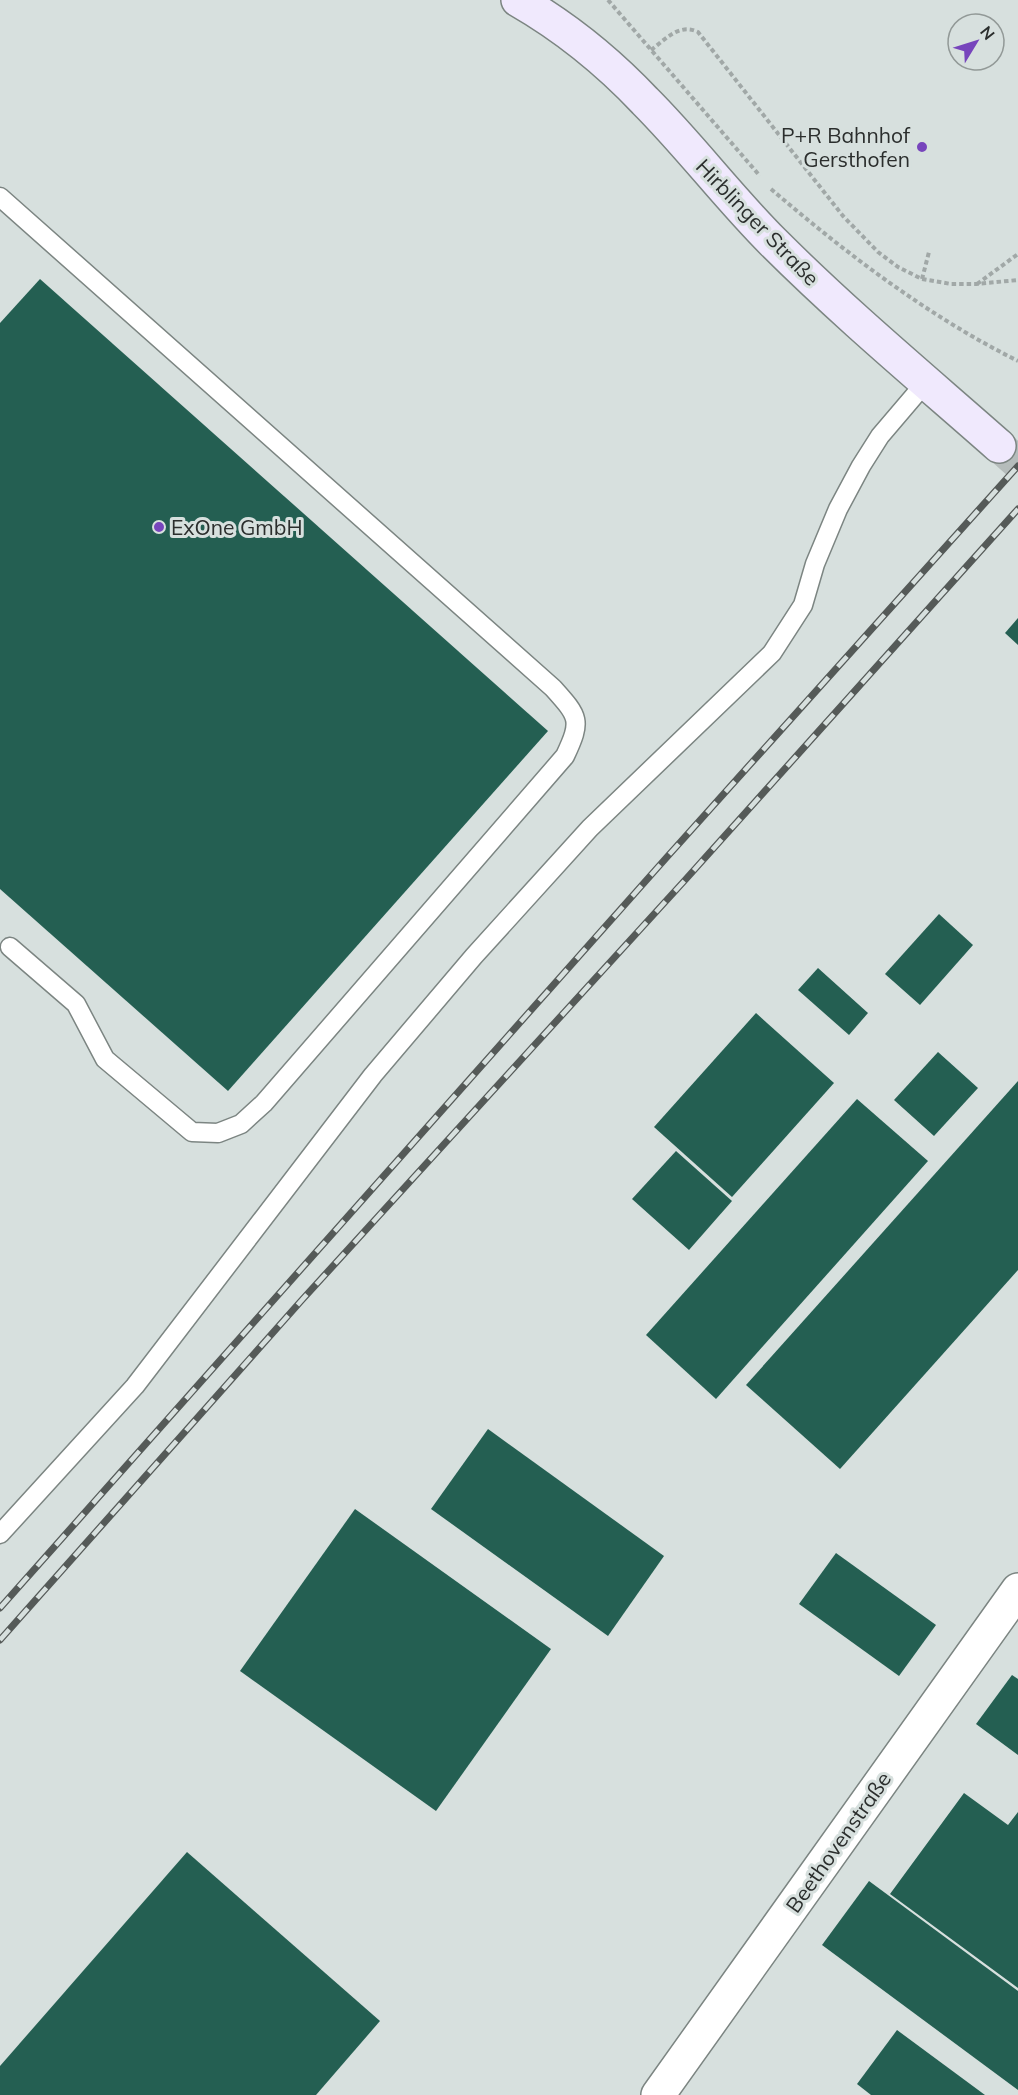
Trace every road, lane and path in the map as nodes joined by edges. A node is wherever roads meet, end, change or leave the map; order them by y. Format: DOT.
graph roads {
  1 [pos="518,0"];
  2 [pos="608,0"];
  3 [pos="651,50"];
  4 [pos="0,197"];
  5 [pos="929,252"];
  6 [pos="1018,254"];
  7 [pos="922,279"];
  8 [pos="1018,280"];
  9 [pos="976,284"];
  10 [pos="1018,361"];
  11 [pos="926,382"];
  12 [pos="999,446"];
  13 [pos="10,947"];
  14 [pos="0,1534"];
  15 [pos="1018,1590"];
  16 [pos="658,2095"];
  1 -- 11 [label="main road, Hirblinger Straße"];
  2 -- 3 [label="path"];
  3 -- 7 [label="path"];
  3 -- 10 [label="path"];
  4 -- 13 [label="lane"];
  5 -- 7 [label="path"];
  6 -- 9 [label="path"];
  7 -- 9 [label="path"];
  8 -- 9 [label="path"];
  11 -- 12 [label="main road, Hirblinger Straße"];
  11 -- 14 [label="lane"];
  15 -- 16 [label="street, Beethovenstraße"];
}
